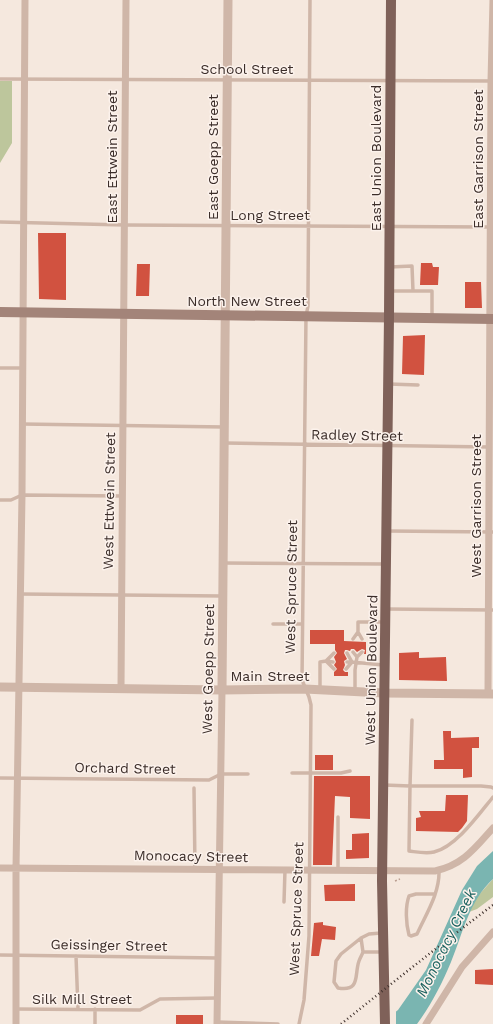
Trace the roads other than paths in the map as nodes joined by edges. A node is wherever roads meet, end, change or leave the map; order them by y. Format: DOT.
graph roads {
  1 [pos="25,0"];
  2 [pos="126,0"];
  3 [pos="228,0"];
  4 [pos="310,0"];
  5 [pos="391,0"];
  6 [pos="493,0"];
  7 [pos="0,78"];
  8 [pos="24,79"];
  9 [pos="125,79"];
  10 [pos="227,79"];
  11 [pos="309,80"];
  12 [pos="390,80"];
  13 [pos="492,81"];
  14 [pos="0,222"];
  15 [pos="24,223"];
  16 [pos="125,225"];
  17 [pos="226,226"];
  18 [pos="309,226"];
  19 [pos="390,227"];
  20 [pos="492,227"];
  21 [pos="389,266"];
  22 [pos="389,291"];
  23 [pos="413,291"];
  24 [pos="0,312"];
  25 [pos="23,312"];
  26 [pos="124,314"];
  27 [pos="226,315"];
  28 [pos="306,316"];
  29 [pos="389,317"];
  30 [pos="432,318"];
  31 [pos="492,318"];
  32 [pos="0,368"];
  33 [pos="22,368"];
  34 [pos="388,384"];
  35 [pos="418,384"];
  36 [pos="22,424"];
  37 [pos="123,425"];
  38 [pos="225,427"];
  39 [pos="225,444"];
  40 [pos="304,445"];
  41 [pos="387,446"];
  42 [pos="489,447"];
  43 [pos="22,496"];
  44 [pos="123,496"];
  45 [pos="0,500"];
  46 [pos="386,531"];
  47 [pos="491,532"];
  48 [pos="223,564"];
  49 [pos="303,564"];
  50 [pos="386,564"];
  51 [pos="20,594"];
  52 [pos="121,595"];
  53 [pos="223,596"];
  54 [pos="385,609"];
  55 [pos="490,610"];
  56 [pos="385,622"];
  57 [pos="273,624"];
  58 [pos="302,624"];
  59 [pos="358,632"];
  60 [pos="353,639"];
  61 [pos="362,639"];
  62 [pos="353,652"];
  63 [pos="362,652"];
  64 [pos="334,653"];
  65 [pos="347,653"];
  66 [pos="357,659"];
  67 [pos="326,662"];
  68 [pos="333,662"];
  69 [pos="349,662"];
  70 [pos="385,665"];
  71 [pos="334,669"];
  72 [pos="346,669"];
  73 [pos="0,687"];
  74 [pos="19,688"];
  75 [pos="121,688"];
  76 [pos="306,689"];
  77 [pos="222,690"];
  78 [pos="320,690"];
  79 [pos="355,692"];
  80 [pos="384,693"];
  81 [pos="491,694"];
  82 [pos="412,720"];
  83 [pos="350,771"];
  84 [pos="310,772"];
  85 [pos="292,773"];
  86 [pos="221,774"];
  87 [pos="248,774"];
  88 [pos="0,778"];
  89 [pos="17,778"];
  90 [pos="383,785"];
  91 [pos="410,786"];
  92 [pos="194,788"];
  93 [pos="493,788"];
  94 [pos="493,797"];
  95 [pos="338,817"];
  96 [pos="493,828"];
  97 [pos="0,868"];
  98 [pos="16,868"];
  99 [pos="195,870"];
  100 [pos="220,870"];
  101 [pos="286,870"];
  102 [pos="310,870"];
  103 [pos="439,870"];
  104 [pos="338,871"];
  105 [pos="382,871"];
  106 [pos="436,894"];
  107 [pos="284,902"];
  108 [pos="383,932"];
  109 [pos="493,932"];
  110 [pos="361,938"];
  111 [pos="363,952"];
  112 [pos="383,952"];
  113 [pos="0,955"];
  114 [pos="16,956"];
  115 [pos="76,956"];
  116 [pos="218,958"];
  117 [pos="217,998"];
  118 [pos="78,1009"];
  119 [pos="95,1009"];
  120 [pos="16,1010"];
  121 [pos="385,1020"];
  122 [pos="217,1023"];
  123 [pos="16,1024"];
  124 [pos="95,1024"];
  125 [pos="278,1024"];
  126 [pos="299,1024"];
  127 [pos="426,1024"];
  1 -- 8 [label="street"];
  2 -- 9 [label="street, East Ettwein Street"];
  3 -- 10 [label="street, East Goepp Street"];
  4 -- 11 [label="lane, West Spruce Street"];
  5 -- 12 [label="main road, East Union Boulevard"];
  6 -- 13 [label="street, East Garrison Street"];
  7 -- 8 [label="lane, School Street"];
  8 -- 9 [label="lane, School Street"];
  8 -- 15 [label="street"];
  9 -- 10 [label="lane, School Street"];
  9 -- 16 [label="street, East Ettwein Street"];
  10 -- 11 [label="lane, School Street"];
  10 -- 17 [label="street, East Goepp Street"];
  11 -- 12 [label="lane, School Street"];
  11 -- 18 [label="lane, West Spruce Street"];
  12 -- 13 [label="lane, School Street"];
  12 -- 19 [label="main road, East Union Boulevard"];
  13 -- 20 [label="street, East Garrison Street"];
  14 -- 15 [label="lane, Long Street"];
  15 -- 16 [label="lane, Long Street"];
  15 -- 25 [label="street"];
  16 -- 17 [label="lane, Long Street"];
  16 -- 26 [label="street, East Ettwein Street"];
  17 -- 18 [label="lane, Long Street"];
  17 -- 27 [label="street, East Goepp Street"];
  18 -- 19 [label="lane, Long Street"];
  18 -- 28 [label="lane, West Spruce Street"];
  19 -- 20 [label="lane, Long Street"];
  19 -- 21 [label="main road, East Union Boulevard"];
  20 -- 31 [label="street, East Garrison Street"];
  21 -- 22 [label="main road, East Union Boulevard"];
  21 -- 23 [label="lane"];
  22 -- 23 [label="lane"];
  22 -- 29 [label="main road, East Union Boulevard"];
  23 -- 30 [label="lane"];
  24 -- 25 [label="main road, North New Street"];
  25 -- 26 [label="main road, North New Street"];
  25 -- 33 [label="street"];
  26 -- 27 [label="main road, North New Street"];
  26 -- 37 [label="street, West Ettwein Street"];
  27 -- 28 [label="main road, North New Street"];
  27 -- 38 [label="street, West Goepp Street"];
  28 -- 29 [label="main road, North New Street"];
  28 -- 40 [label="lane, West Spruce Street"];
  29 -- 30 [label="main road, North New Street"];
  29 -- 34 [label="main road, West Union Boulevard"];
  30 -- 31 [label="main road, North New Street"];
  31 -- 42 [label="street, West Garrison Street"];
  32 -- 33 [label="lane"];
  33 -- 36 [label="street"];
  34 -- 35 [label="lane"];
  34 -- 41 [label="main road, West Union Boulevard"];
  36 -- 37 [label="lane"];
  36 -- 43 [label="street"];
  37 -- 38 [label="lane"];
  37 -- 44 [label="street, West Ettwein Street"];
  38 -- 39 [label="street, West Goepp Street"];
  39 -- 40 [label="lane, Radley Street"];
  39 -- 48 [label="street, West Goepp Street"];
  40 -- 41 [label="lane, Radley Street"];
  40 -- 49 [label="lane, West Spruce Street"];
  41 -- 42 [label="lane, Radley Street"];
  41 -- 46 [label="main road, West Union Boulevard"];
  42 -- 47 [label="street, West Garrison Street"];
  43 -- 44 [label="lane"];
  43 -- 45 [label="lane"];
  43 -- 51 [label="street"];
  44 -- 52 [label="street, West Ettwein Street"];
  46 -- 47 [label="lane"];
  46 -- 50 [label="main road, West Union Boulevard"];
  47 -- 55 [label="street, West Garrison Street"];
  48 -- 49 [label="lane"];
  48 -- 53 [label="street, West Goepp Street"];
  49 -- 50 [label="lane"];
  49 -- 58 [label="lane, West Spruce Street"];
  50 -- 54 [label="main road, West Union Boulevard"];
  51 -- 52 [label="lane"];
  51 -- 74 [label="street"];
  52 -- 53 [label="lane"];
  52 -- 75 [label="street, West Ettwein Street"];
  53 -- 77 [label="street, West Goepp Street"];
  54 -- 55 [label="lane"];
  54 -- 56 [label="main road, West Union Boulevard"];
  55 -- 81 [label="street, West Garrison Street"];
  56 -- 59 [label="lane"];
  56 -- 70 [label="main road, West Union Boulevard"];
  57 -- 58 [label="lane"];
  58 -- 76 [label="lane, West Spruce Street"];
  59 -- 60 [label="lane"];
  59 -- 61 [label="lane"];
  62 -- 66 [label="lane"];
  63 -- 66 [label="lane"];
  64 -- 67 [label="lane"];
  65 -- 69 [label="lane"];
  66 -- 69 [label="lane"];
  66 -- 70 [label="lane"];
  66 -- 79 [label="lane"];
  67 -- 68 [label="lane"];
  67 -- 71 [label="lane"];
  67 -- 78 [label="lane"];
  69 -- 72 [label="lane"];
  70 -- 80 [label="main road, West Union Boulevard"];
  73 -- 74 [label="street, Main Street"];
  74 -- 75 [label="street, Main Street"];
  74 -- 89 [label="street"];
  75 -- 77 [label="street, Main Street"];
  76 -- 77 [label="street, Main Street"];
  76 -- 78 [label="street, Main Street"];
  76 -- 84 [label="lane, West Spruce Street"];
  77 -- 86 [label="street, West Goepp Street"];
  78 -- 79 [label="street, Main Street"];
  79 -- 80 [label="street, Main Street"];
  80 -- 81 [label="street, Main Street"];
  80 -- 90 [label="main road, West Union Boulevard"];
  82 -- 91 [label="lane"];
  83 -- 84 [label="lane"];
  84 -- 85 [label="lane"];
  84 -- 102 [label="lane, West Spruce Street"];
  86 -- 87 [label="lane, Orchard Street"];
  86 -- 89 [label="lane, Orchard Street"];
  86 -- 100 [label="street, West Goepp Street"];
  88 -- 89 [label="lane, Orchard Street"];
  89 -- 98 [label="street"];
  90 -- 91 [label="lane"];
  90 -- 105 [label="main road, West Union Boulevard"];
  91 -- 93 [label="lane"];
  91 -- 94 [label="lane"];
  92 -- 99 [label="lane"];
  95 -- 104 [label="lane"];
  96 -- 103 [label="street, Monocacy Street"];
  97 -- 98 [label="street, Monocacy Street"];
  98 -- 99 [label="street, Monocacy Street"];
  98 -- 114 [label="street"];
  99 -- 100 [label="street, Monocacy Street"];
  100 -- 101 [label="street, Monocacy Street"];
  100 -- 116 [label="street, West Goepp Street"];
  101 -- 102 [label="street, Monocacy Street"];
  101 -- 107 [label="lane"];
  102 -- 104 [label="street, Monocacy Street"];
  102 -- 126 [label="lane, West Spruce Street"];
  103 -- 105 [label="street, Monocacy Street"];
  103 -- 106 [label="lane"];
  104 -- 105 [label="street, Monocacy Street"];
  105 -- 108 [label="main road, West Union Boulevard"];
  106 -- 106 [label="lane"];
  108 -- 110 [label="lane"];
  108 -- 112 [label="main road, West Union Boulevard"];
  109 -- 127 [label="street"];
  110 -- 111 [label="lane"];
  110 -- 111 [label="lane"];
  111 -- 112 [label="lane"];
  112 -- 121 [label="main road, West Union Boulevard"];
  113 -- 114 [label="lane, Geissinger Street"];
  114 -- 115 [label="lane, Geissinger Street"];
  114 -- 120 [label="street"];
  115 -- 116 [label="lane, Geissinger Street"];
  115 -- 118 [label="lane"];
  116 -- 117 [label="street, West Goepp Street"];
  117 -- 119 [label="lane, Silk Mill Street"];
  117 -- 122 [label="street, West Goepp Street"];
  118 -- 119 [label="lane, Silk Mill Street"];
  118 -- 120 [label="lane, Silk Mill Street"];
  119 -- 124 [label="lane"];
  120 -- 123 [label="street"];
  122 -- 125 [label="lane"];
}
